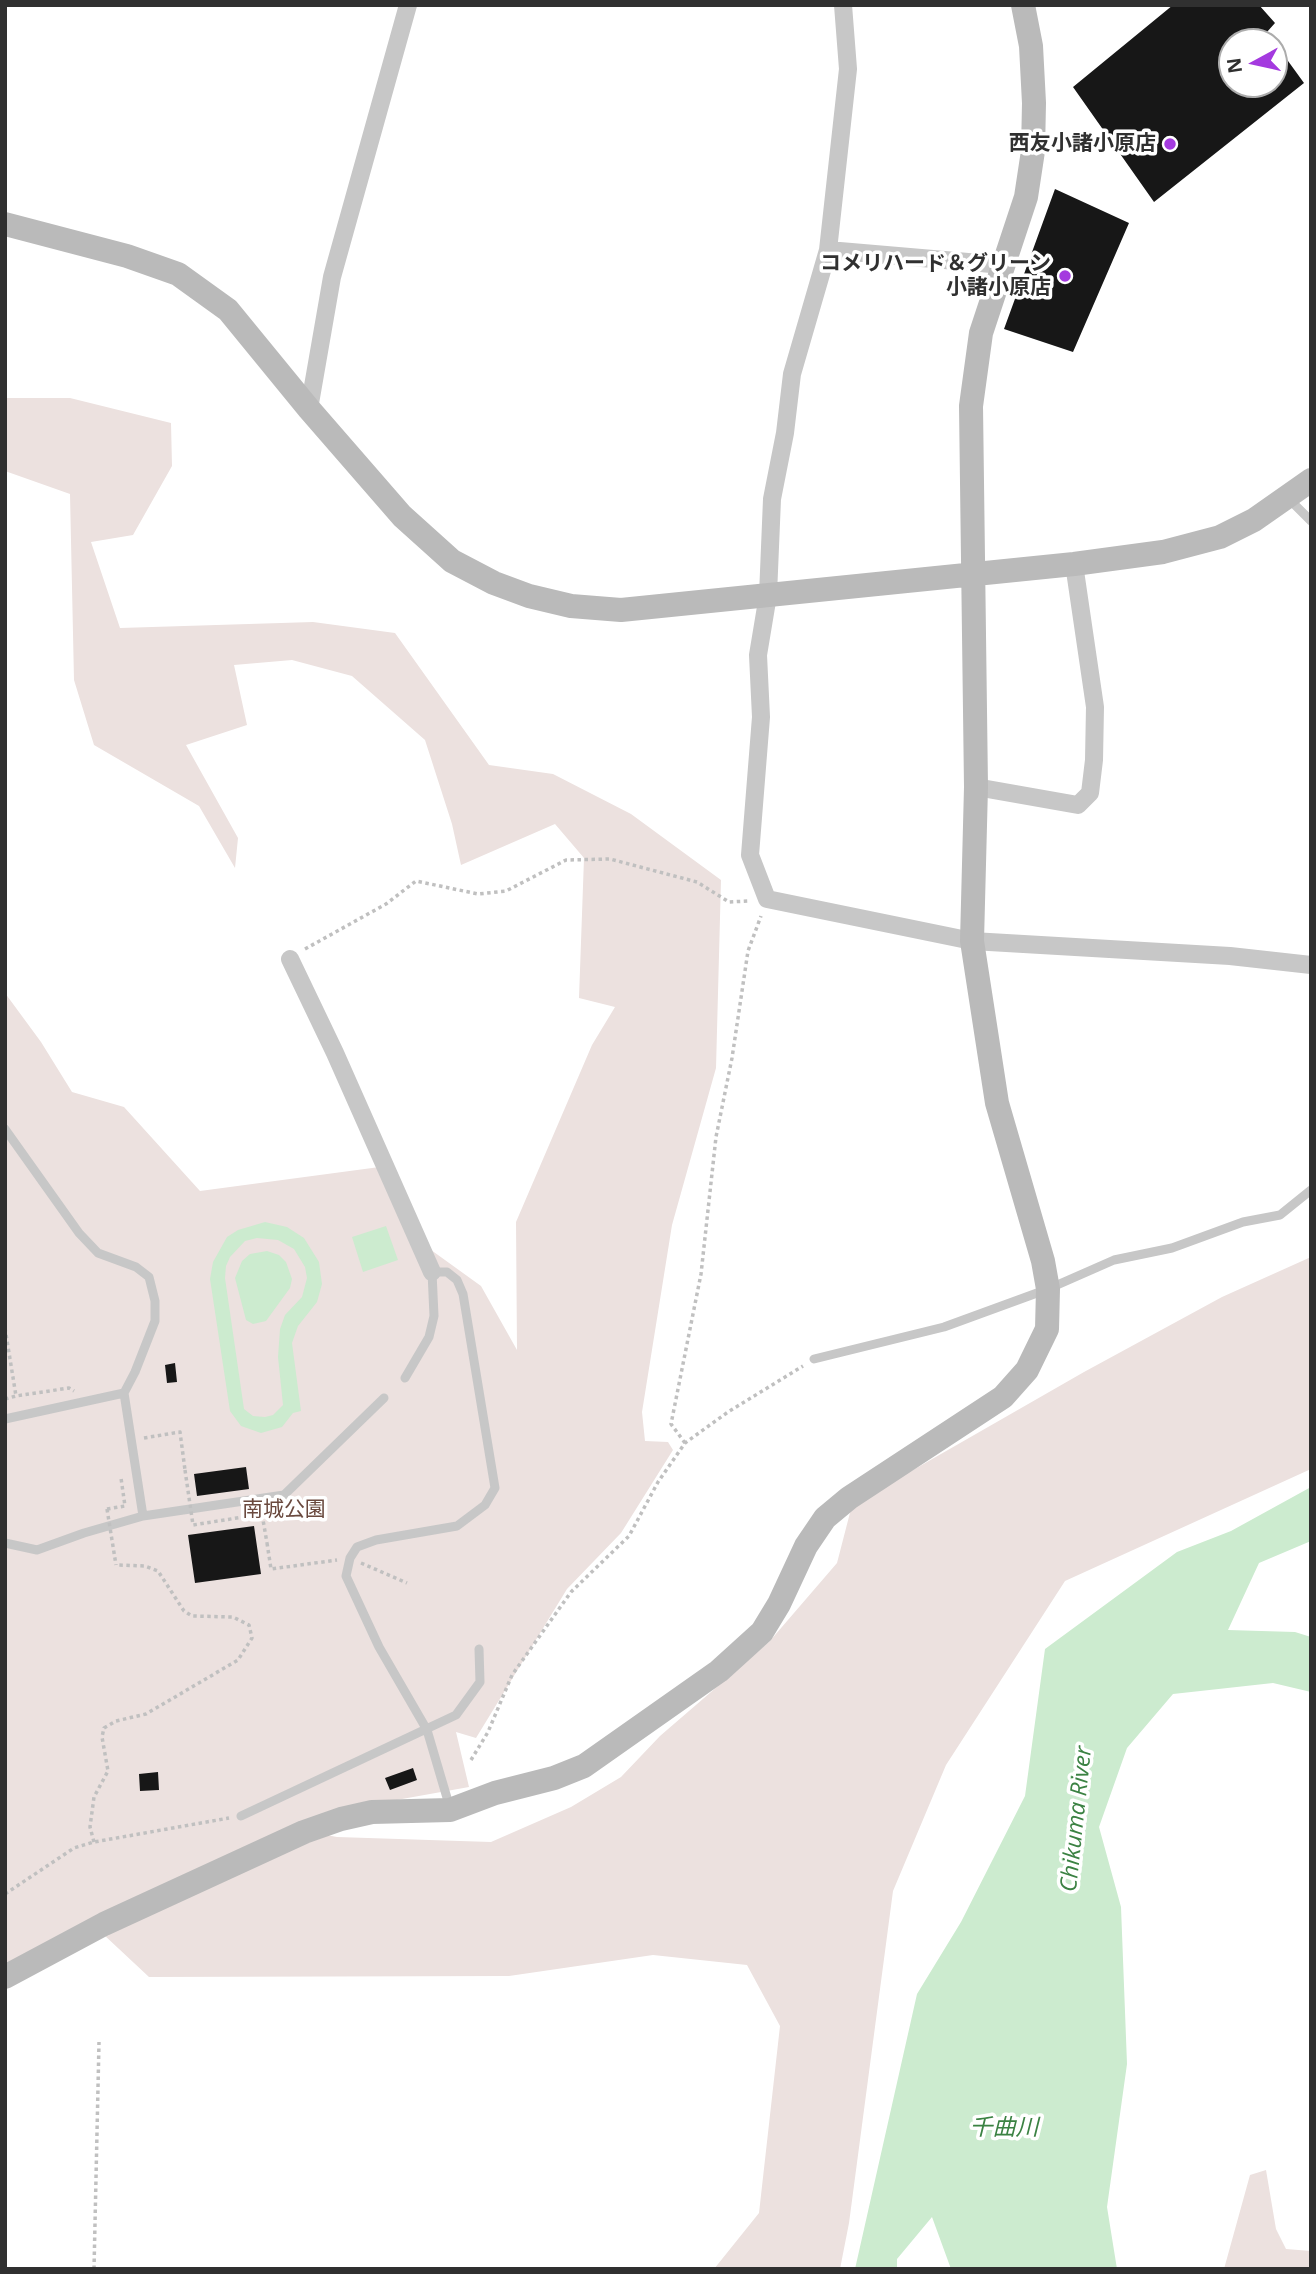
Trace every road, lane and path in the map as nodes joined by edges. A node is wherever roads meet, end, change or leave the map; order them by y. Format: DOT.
graph roads {
  1 [pos="408,5"];
  2 [pos="843,5"];
  3 [pos="1023,5"];
  4 [pos="5,225"];
  5 [pos="828,250"];
  6 [pos="1003,265"];
  7 [pos="309,409"];
  8 [pos="1311,480"];
  9 [pos="1287,498"];
  10 [pos="1311,521"];
  11 [pos="1074,564"];
  12 [pos="975,573"];
  13 [pos="768,595"];
  14 [pos="976,787"];
  15 [pos="767,899"];
  16 [pos="972,941"];
  17 [pos="290,959"];
  18 [pos="1311,965"];
  19 [pos="5,1129"];
  20 [pos="1311,1190"];
  21 [pos="432,1272"];
  22 [pos="1048,1289"];
  23 [pos="5,1328"];
  24 [pos="814,1360"];
  25 [pos="405,1378"];
  26 [pos="124,1393"];
  27 [pos="16,1395"];
  28 [pos="384,1398"];
  29 [pos="5,1399"];
  30 [pos="87,1401"];
  31 [pos="5,1419"];
  32 [pos="131,1440"];
  33 [pos="685,1443"];
  34 [pos="121,1478"];
  35 [pos="143,1516"];
  36 [pos="5,1543"];
  37 [pos="349,1558"];
  38 [pos="324,1561"];
  39 [pos="407,1583"];
  40 [pos="479,1649"];
  41 [pos="427,1730"];
  42 [pos="471,1760"];
  43 [pos="450,1810"];
  44 [pos="241,1816"];
  45 [pos="94,1842"];
  46 [pos="5,1894"];
  47 [pos="5,1977"];
  48 [pos="99,2042"];
  49 [pos="94,2269"];
  1 -- 7 [label="street"];
  2 -- 5 [label="street"];
  3 -- 6 [label="street"];
  4 -- 7 [label="street"];
  5 -- 6 [label="street"];
  5 -- 13 [label="street"];
  6 -- 12 [label="street"];
  7 -- 13 [label="street"];
  8 -- 9 [label="street"];
  9 -- 10 [label="lane"];
  9 -- 11 [label="street"];
  11 -- 12 [label="street"];
  11 -- 14 [label="street"];
  12 -- 13 [label="street"];
  12 -- 14 [label="street"];
  13 -- 15 [label="street"];
  14 -- 16 [label="street"];
  15 -- 16 [label="street"];
  15 -- 17 [label="path"];
  15 -- 33 [label="path"];
  16 -- 18 [label="street"];
  16 -- 22 [label="street"];
  17 -- 21 [label="street"];
  19 -- 26 [label="lane"];
  20 -- 22 [label="lane"];
  21 -- 25 [label="lane"];
  21 -- 37 [label="lane"];
  22 -- 24 [label="lane"];
  22 -- 43 [label="street"];
  23 -- 27 [label="path"];
  24 -- 33 [label="path"];
  26 -- 30 [label="lane"];
  26 -- 32 [label="lane"];
  27 -- 29 [label="path"];
  27 -- 30 [label="path"];
  28 -- 35 [label="lane"];
  30 -- 31 [label="lane"];
  32 -- 35 [label="lane"];
  32 -- 38 [label="path, bridge"];
  33 -- 42 [label="path"];
  34 -- 45 [label="path, bridge"];
  35 -- 36 [label="lane"];
  37 -- 39 [label="path"];
  37 -- 41 [label="lane"];
  40 -- 41 [label="lane"];
  41 -- 43 [label="lane"];
  41 -- 44 [label="lane"];
  43 -- 47 [label="street"];
  44 -- 45 [label="path"];
  45 -- 46 [label="path"];
  48 -- 49 [label="path"];
}
